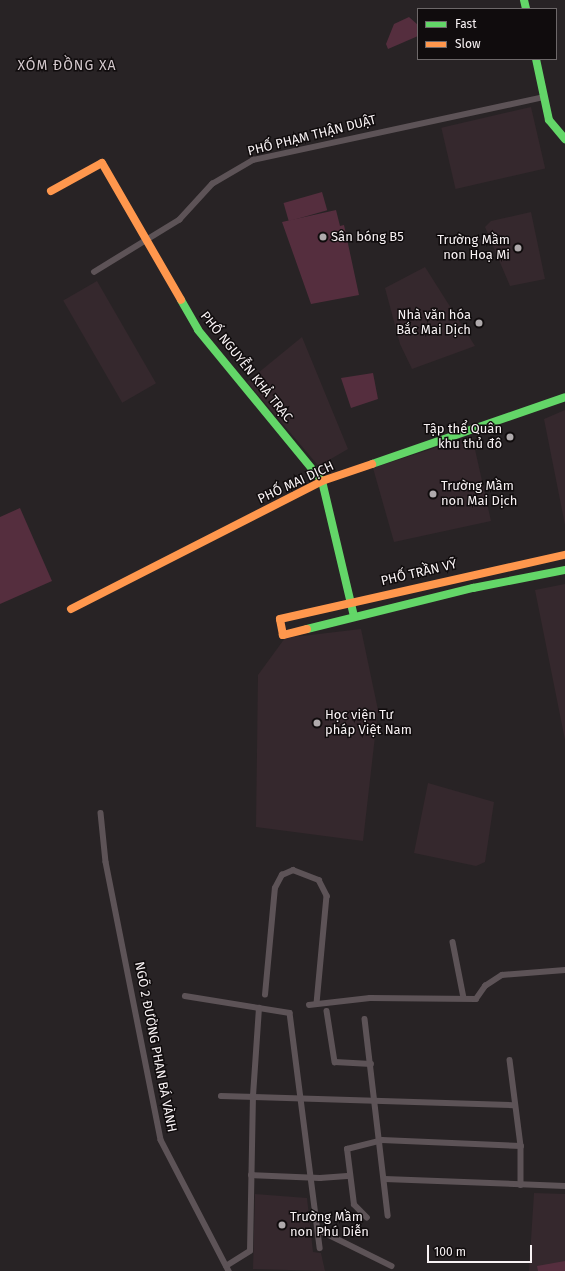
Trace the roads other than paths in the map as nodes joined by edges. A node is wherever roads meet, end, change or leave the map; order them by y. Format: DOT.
graph roads {
  1 [pos="536,60"];
  2 [pos="544,97"];
  3 [pos="565,139"];
  4 [pos="51,191"];
  5 [pos="146,243"];
  6 [pos="94,272"];
  7 [pos="565,397"];
  8 [pos="322,481"];
  9 [pos="565,555"];
  10 [pos="565,570"];
  11 [pos="350,602"];
  12 [pos="71,609"];
  13 [pos="354,616"];
  14 [pos="101,813"];
  15 [pos="453,942"];
  16 [pos="565,970"];
  17 [pos="265,995"];
  18 [pos="185,996"];
  19 [pos="464,998"];
  20 [pos="317,1004"];
  21 [pos="309,1005"];
  22 [pos="259,1008"];
  23 [pos="327,1011"];
  24 [pos="365,1019"];
  25 [pos="510,1060"];
  26 [pos="371,1064"];
  27 [pos="221,1096"];
  28 [pos="253,1096"];
  29 [pos="301,1096"];
  30 [pos="376,1101"];
  31 [pos="513,1105"];
  32 [pos="382,1140"];
  33 [pos="521,1146"];
  34 [pos="251,1175"];
  35 [pos="348,1176"];
  36 [pos="311,1177"];
  37 [pos="385,1179"];
  38 [pos="521,1185"];
  39 [pos="565,1186"];
  40 [pos="388,1216"];
  41 [pos="366,1218"];
  42 [pos="319,1230"];
  43 [pos="320,1248"];
  44 [pos="392,1266"];
  45 [pos="228,1268"];
  1 -- 2 [label="street"];
  2 -- 3 [label="street"];
  2 -- 5 [label="street, PHỐ PHẠM THẬN DUẬT"];
  4 -- 5 [label="street, PHỐ NGUYỄN KHẢ TRẠC"];
  5 -- 6 [label="street, PHỐ PHẠM THẬN DUẬT"];
  5 -- 8 [label="street, PHỐ NGUYỄN KHẢ TRẠC"];
  7 -- 8 [label="street, PHỐ MAI DỊCH"];
  8 -- 11 [label="street, PHỐ NGUYỄN KHẢ TRẠC"];
  8 -- 12 [label="street, PHỐ MAI DỊCH"];
  9 -- 11 [label="street, PHỐ TRẦN VỸ"];
  10 -- 13 [label="street, PHỐ TRẦN VỸ"];
  11 -- 13 [label="street, PHỐ NGUYỄN KHẢ TRẠC"];
  11 -- 13 [label="street, PHỐ TRẦN VỸ"];
  14 -- 45 [label="street, NGÕ 2 ĐƯỜNG PHAN BÁ VÀNH"];
  15 -- 19 [label="street"];
  16 -- 19 [label="street"];
  17 -- 20 [label="street"];
  18 -- 22 [label="street"];
  19 -- 20 [label="street"];
  20 -- 21 [label="street"];
  22 -- 28 [label="street"];
  22 -- 29 [label="street"];
  23 -- 26 [label="street"];
  24 -- 26 [label="street"];
  25 -- 31 [label="street"];
  26 -- 30 [label="street"];
  27 -- 28 [label="street"];
  28 -- 29 [label="street"];
  28 -- 34 [label="street"];
  29 -- 30 [label="street"];
  29 -- 36 [label="street"];
  30 -- 31 [label="street"];
  30 -- 32 [label="street"];
  31 -- 33 [label="street"];
  32 -- 33 [label="street"];
  32 -- 35 [label="street"];
  32 -- 37 [label="street"];
  33 -- 38 [label="street"];
  34 -- 36 [label="street"];
  34 -- 45 [label="street"];
  35 -- 36 [label="street"];
  35 -- 41 [label="street"];
  36 -- 42 [label="street"];
  37 -- 38 [label="street"];
  37 -- 40 [label="street"];
  38 -- 39 [label="street"];
  42 -- 43 [label="street"];
  42 -- 44 [label="street"];
}
